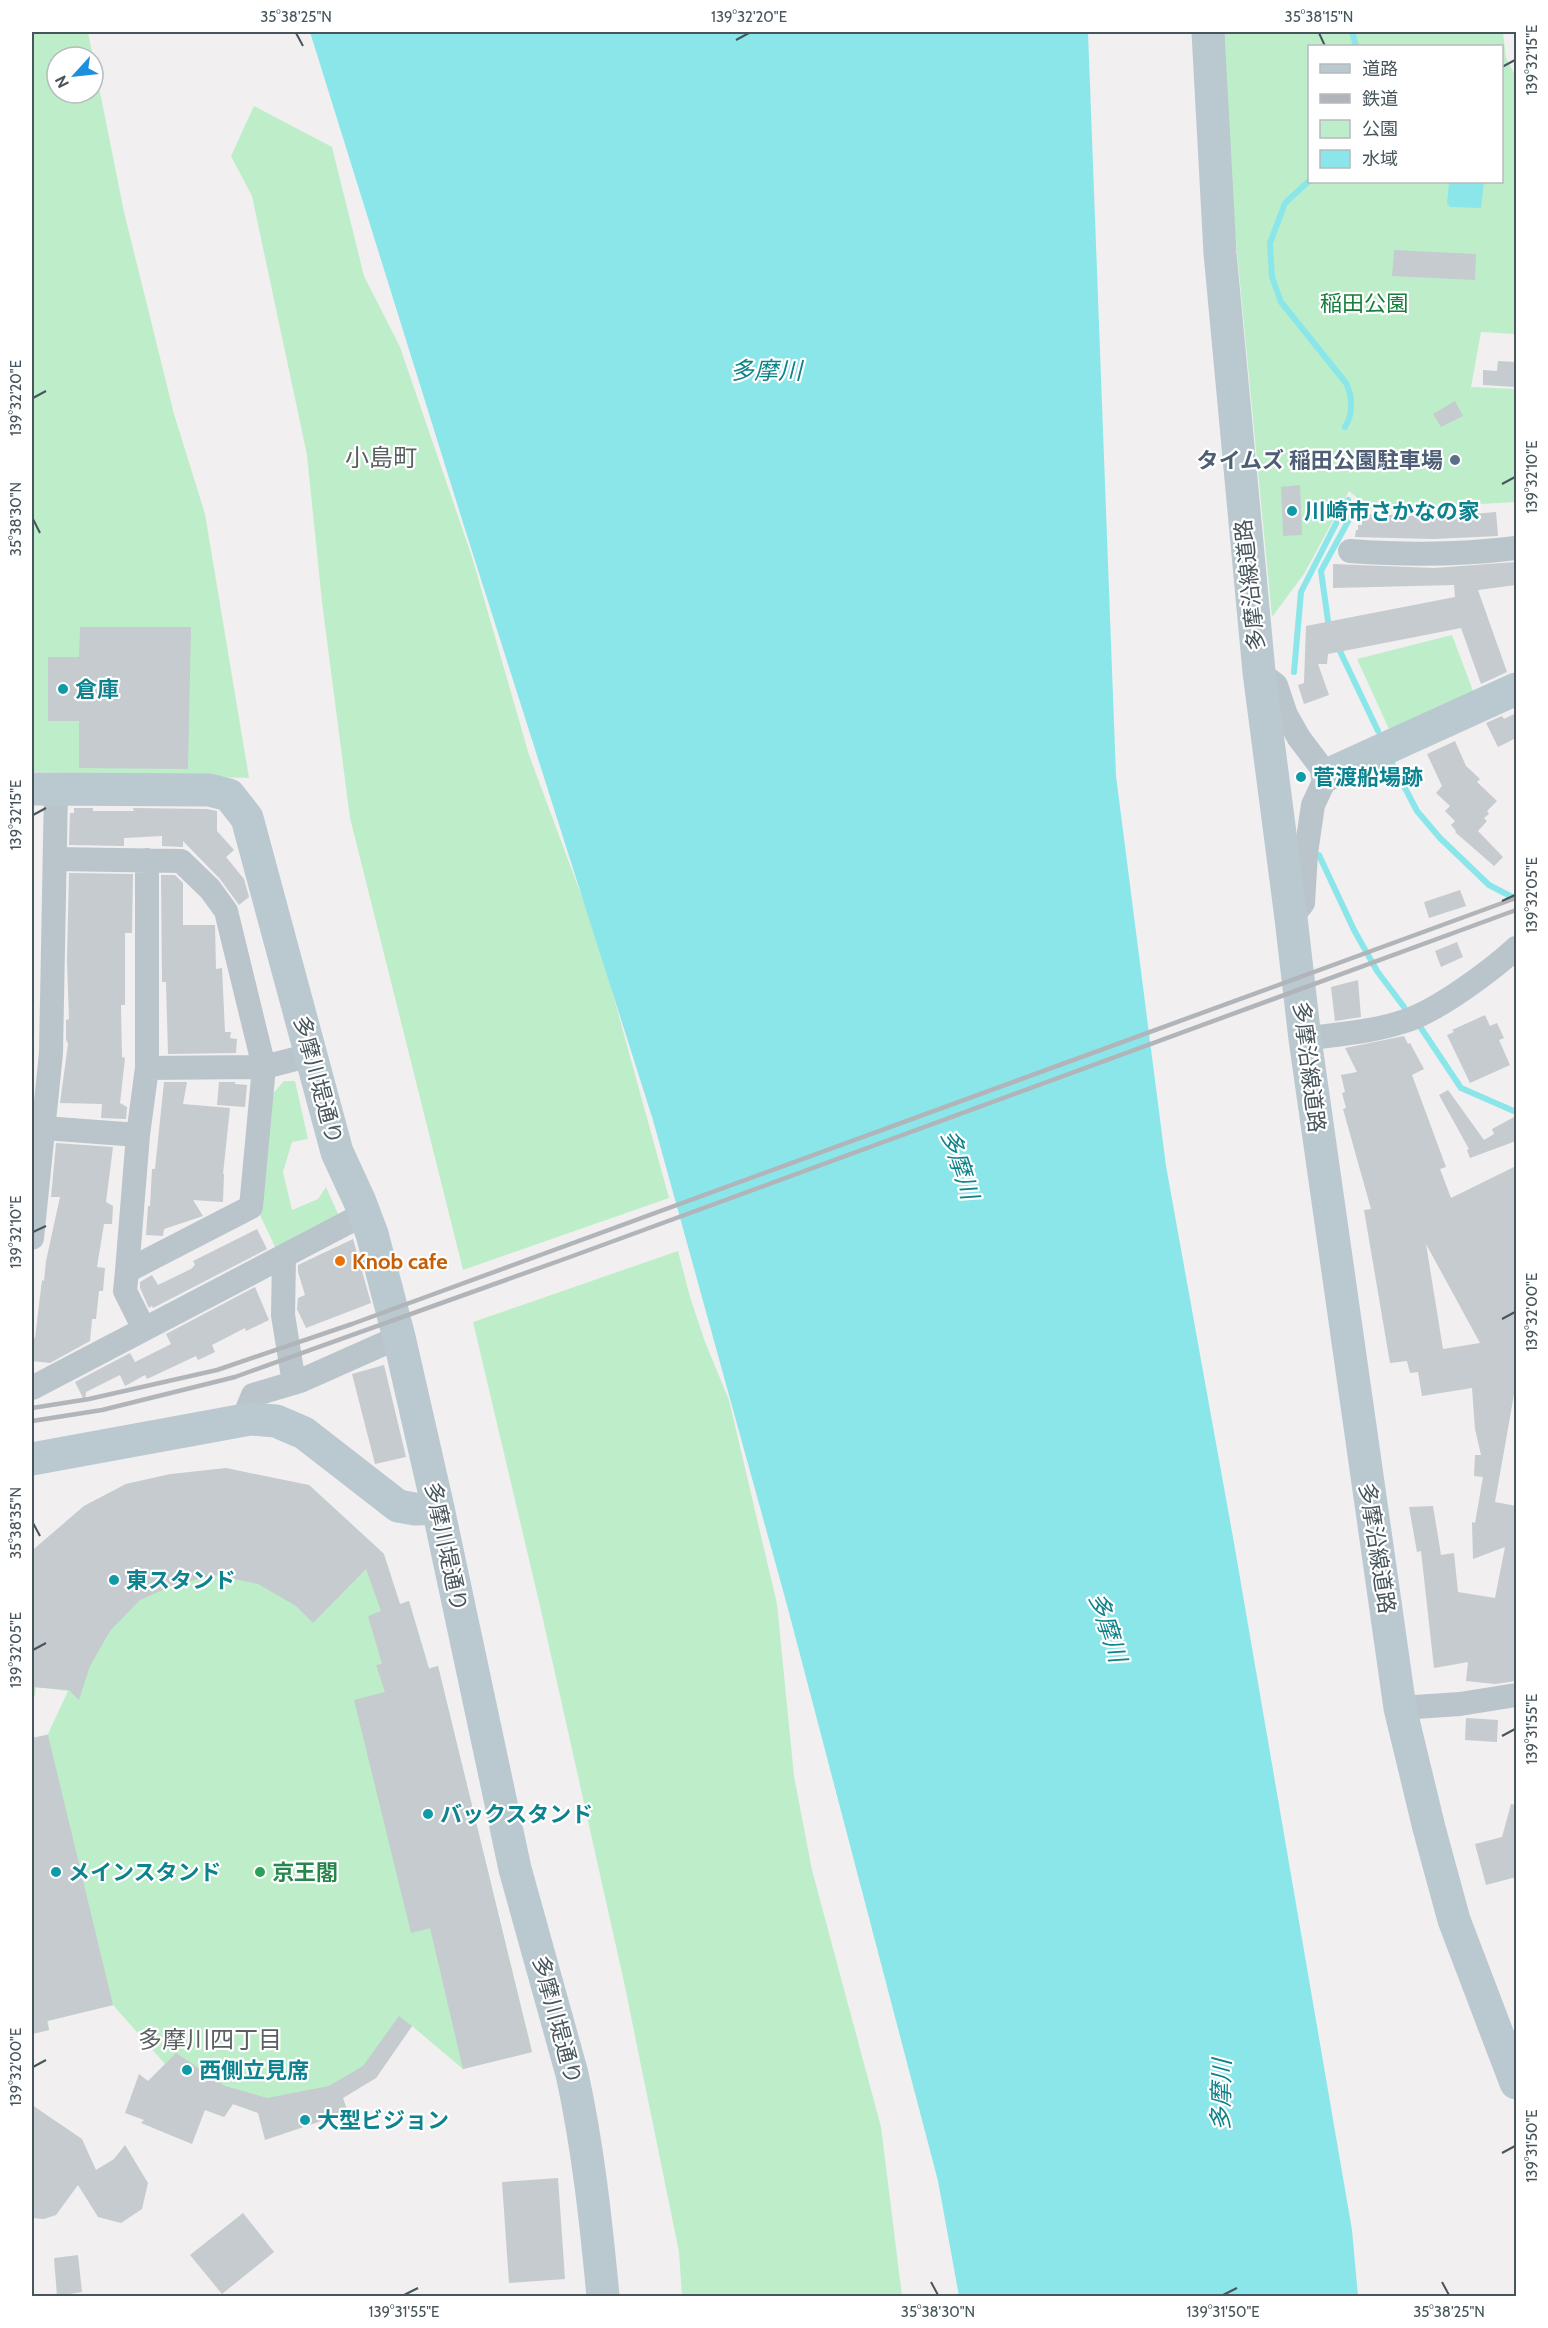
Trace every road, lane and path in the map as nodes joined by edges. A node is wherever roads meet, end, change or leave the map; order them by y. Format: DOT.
graph roads {
  1 [pos="1208,32"];
  2 [pos="1516,548"];
  3 [pos="1350,551"];
  4 [pos="1259,672"];
  5 [pos="1516,689"];
  6 [pos="1327,775"];
  7 [pos="44,789"];
  8 [pos="55,859"];
  9 [pos="147,860"];
  10 [pos="1291,918"];
  11 [pos="1516,948"];
  12 [pos="1305,1039"];
  13 [pos="311,1055"];
  14 [pos="264,1067"];
  15 [pos="147,1068"];
  16 [pos="44,1128"];
  17 [pos="138,1135"];
  18 [pos="364,1214"];
  19 [pos="32,1238"];
  20 [pos="284,1257"];
  21 [pos="127,1271"];
  22 [pos="144,1329"];
  23 [pos="399,1337"];
  24 [pos="294,1383"];
  25 [pos="32,1388"];
  26 [pos="250,1419"];
  27 [pos="32,1459"];
  28 [pos="438,1508"];
  29 [pos="1516,1695"];
  30 [pos="1400,1708"];
  31 [pos="1516,2083"];
  32 [pos="603,2296"];
  1 -- 4 [label="street, 多摩沿線道路"];
  2 -- 3 [label="street"];
  4 -- 6 [label="street"];
  4 -- 10 [label="street, 多摩沿線道路"];
  5 -- 6 [label="street"];
  6 -- 10 [label="street"];
  7 -- 8 [label="street"];
  7 -- 13 [label="street, 多摩川堤通り"];
  8 -- 9 [label="street"];
  8 -- 16 [label="street"];
  9 -- 14 [label="street"];
  9 -- 15 [label="street"];
  10 -- 12 [label="street, 多摩沿線道路"];
  11 -- 12 [label="street"];
  12 -- 30 [label="street, 多摩沿線道路"];
  13 -- 14 [label="street"];
  13 -- 18 [label="street, 多摩川堤通り"];
  14 -- 15 [label="street"];
  14 -- 21 [label="street"];
  15 -- 17 [label="street"];
  16 -- 17 [label="street"];
  16 -- 19 [label="street"];
  17 -- 21 [label="street"];
  18 -- 20 [label="street"];
  18 -- 23 [label="street, 多摩川堤通り"];
  20 -- 22 [label="street"];
  20 -- 24 [label="street"];
  21 -- 22 [label="street"];
  22 -- 25 [label="street"];
  23 -- 24 [label="street"];
  23 -- 28 [label="street, 多摩川堤通り"];
  24 -- 26 [label="street"];
  26 -- 27 [label="street"];
  26 -- 28 [label="street"];
  28 -- 32 [label="street, 多摩川堤通り"];
  29 -- 30 [label="street"];
  30 -- 31 [label="street, 多摩沿線道路"];
}
